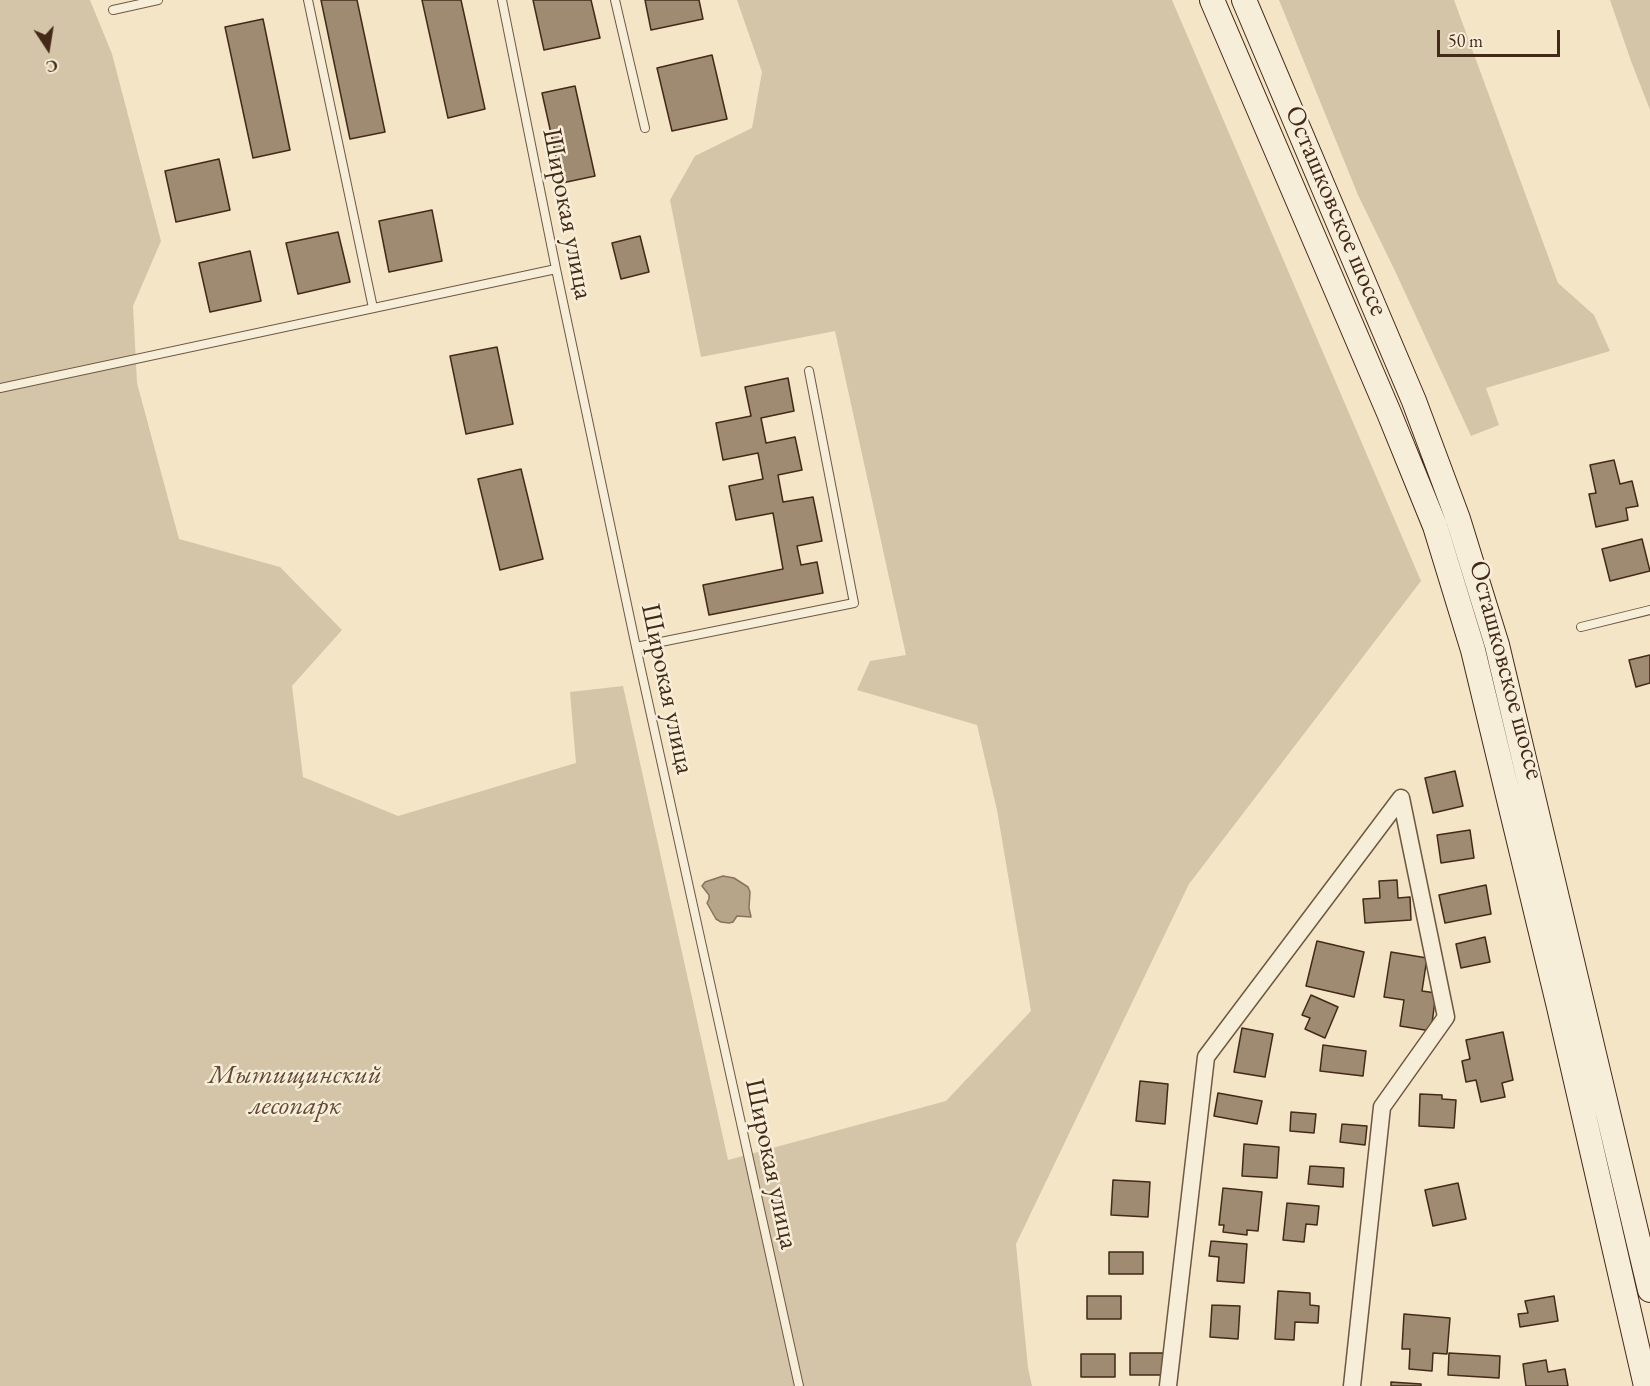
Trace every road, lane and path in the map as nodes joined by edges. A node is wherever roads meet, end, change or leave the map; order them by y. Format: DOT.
graph roads {
  1 [pos="158,0"];
  2 [pos="308,0"];
  3 [pos="502,0"];
  4 [pos="615,0"];
  5 [pos="1212,0"];
  6 [pos="1244,0"];
  7 [pos="113,10"];
  8 [pos="645,128"];
  9 [pos="556,269"];
  10 [pos="373,308"];
  11 [pos="809,371"];
  12 [pos="0,388"];
  13 [pos="1650,610"];
  14 [pos="1581,627"];
  15 [pos="636,647"];
  16 [pos="1650,1290"];
  17 [pos="798,1386"];
  18 [pos="1168,1386"];
  19 [pos="1352,1386"];
  20 [pos="1646,1386"];
  1 -- 7 [label="lane"];
  2 -- 10 [label="lane"];
  3 -- 9 [label="lane, Широкая улица"];
  4 -- 8 [label="lane"];
  5 -- 20 [label="main road, Осташковское шоссе"];
  6 -- 16 [label="main road, Осташковское шоссе"];
  9 -- 10 [label="lane"];
  9 -- 15 [label="lane, Широкая улица"];
  10 -- 12 [label="lane"];
  11 -- 15 [label="lane"];
  13 -- 14 [label="lane"];
  15 -- 17 [label="lane, Широкая улица"];
  18 -- 19 [label="street"];
}
